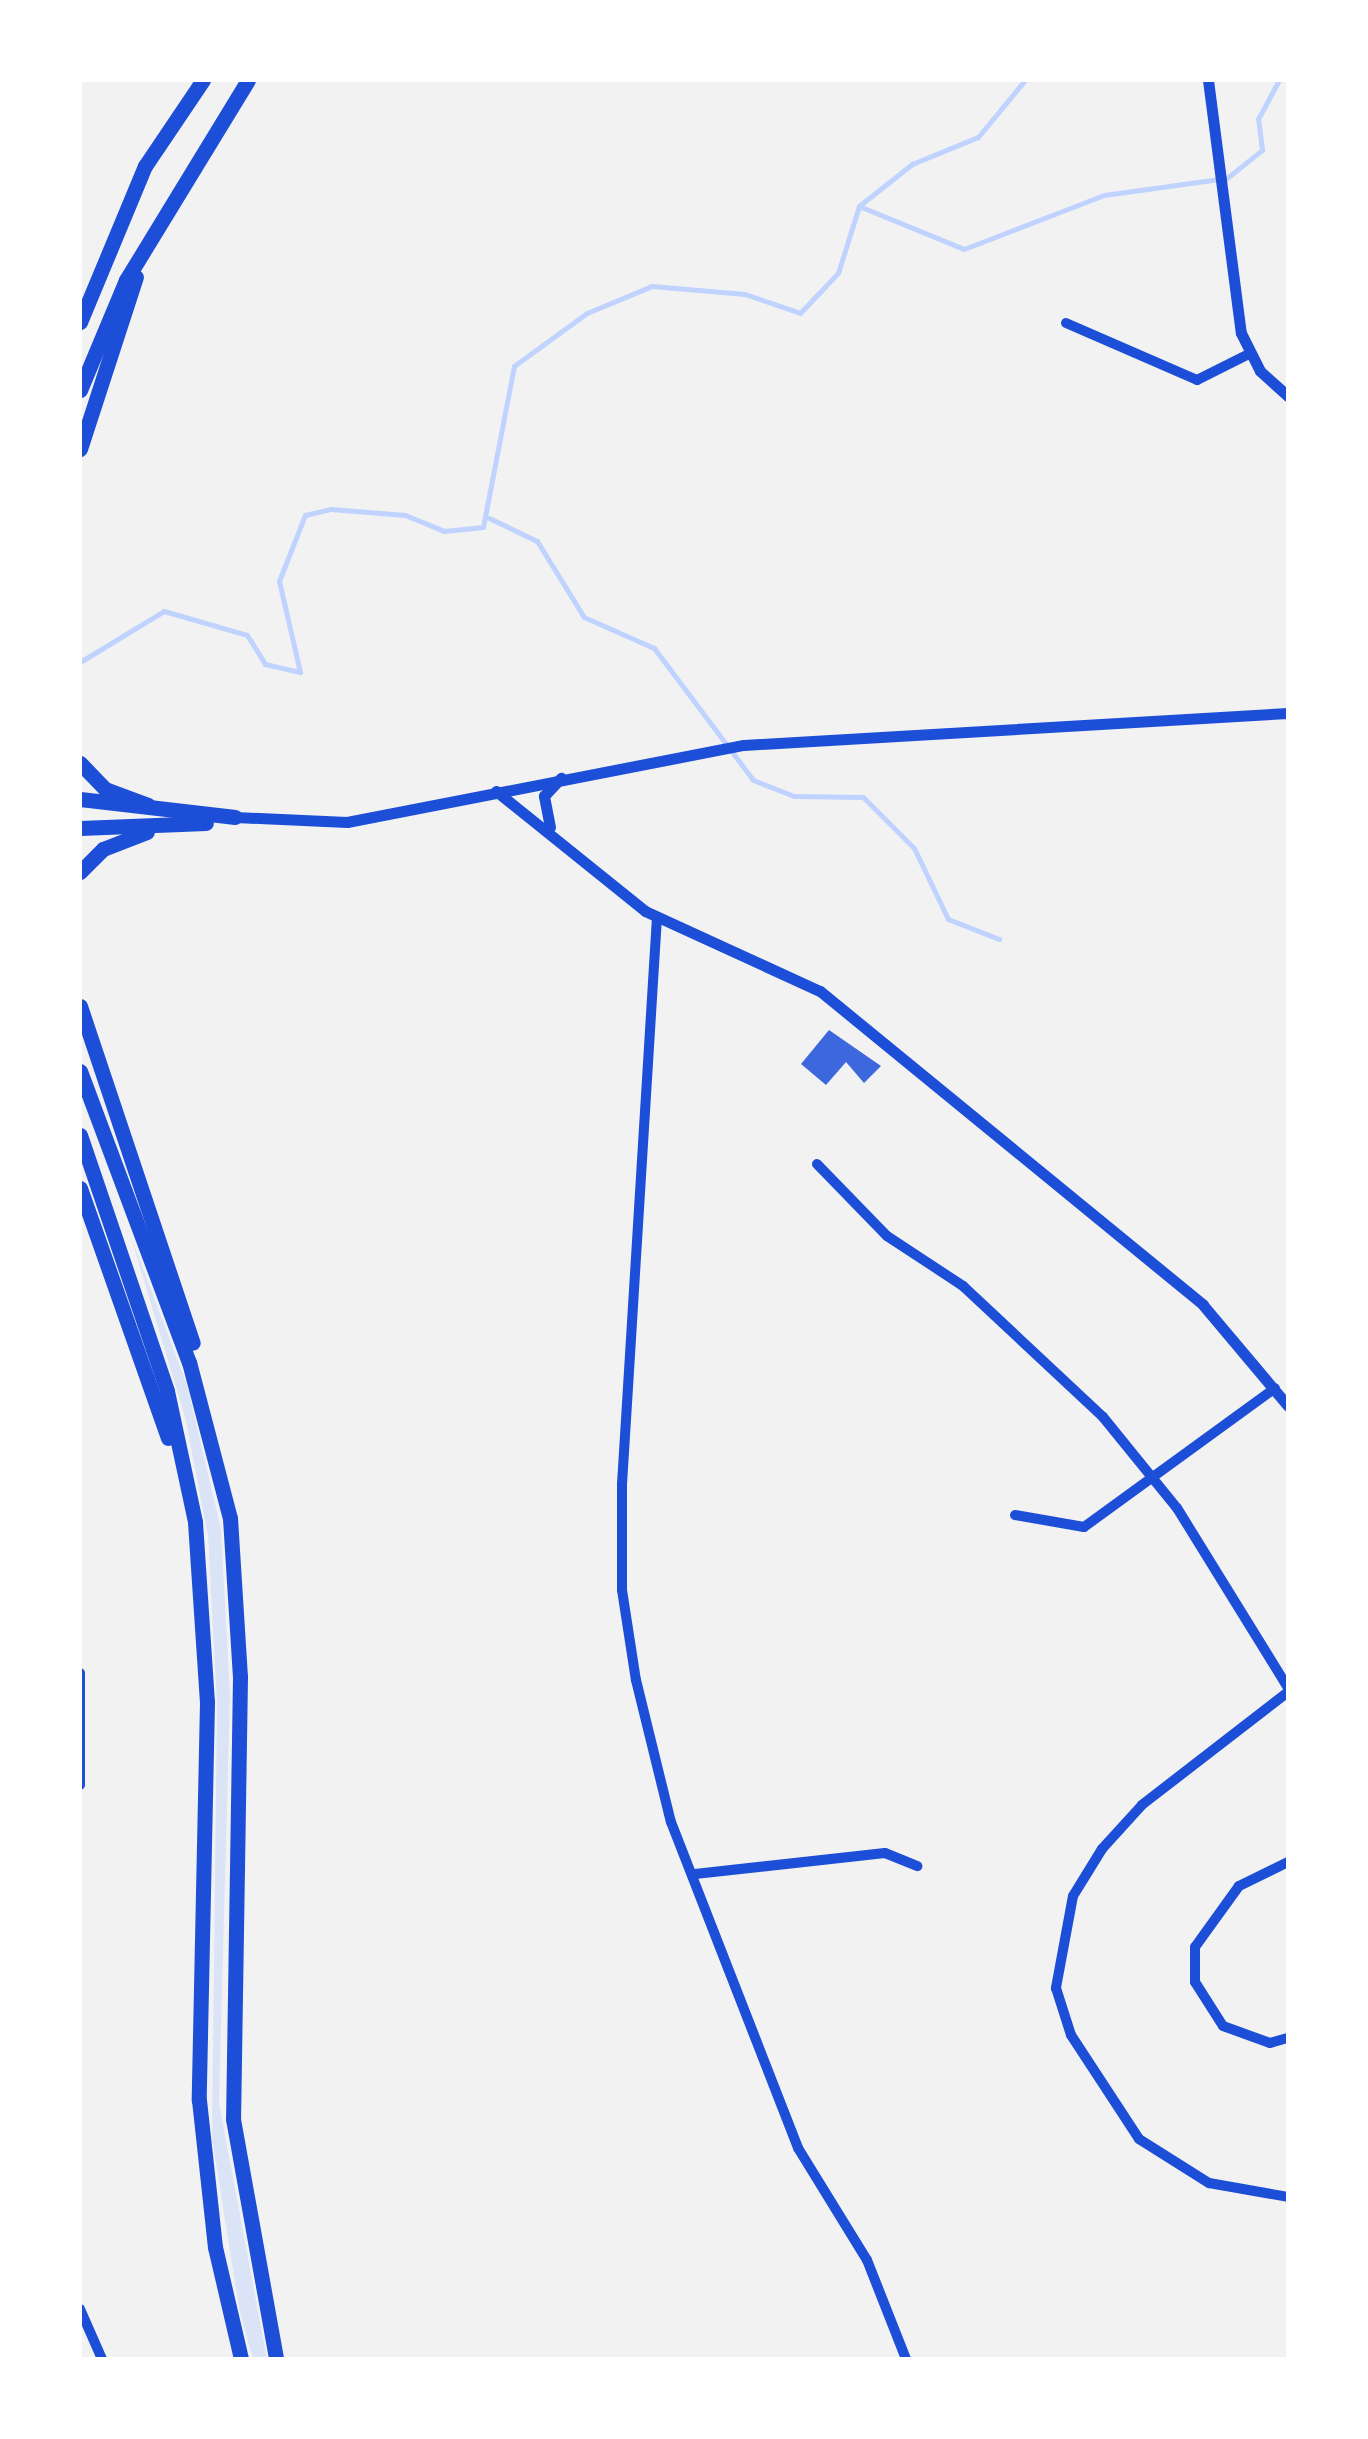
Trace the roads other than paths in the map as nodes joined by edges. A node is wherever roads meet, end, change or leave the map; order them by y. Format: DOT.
graph roads {
  1 [pos="248,80"];
  2 [pos="1208,80"];
  3 [pos="198,84"];
  4 [pos="146,246"];
  5 [pos="84,300"];
  6 [pos="80,322"];
  7 [pos="1066,324"];
  8 [pos="1249,354"];
  9 [pos="80,390"];
  10 [pos="1288,396"];
  11 [pos="80,449"];
  12 [pos="1288,713"];
  13 [pos="80,763"];
  14 [pos="566,774"];
  15 [pos="492,790"];
  16 [pos="80,799"];
  17 [pos="235,817"];
  18 [pos="175,819"];
  19 [pos="80,828"];
  20 [pos="554,835"];
  21 [pos="80,872"];
  22 [pos="657,916"];
  23 [pos="80,1006"];
  24 [pos="80,1070"];
  25 [pos="80,1135"];
  26 [pos="817,1164"];
  27 [pos="80,1188"];
  28 [pos="1275,1388"];
  29 [pos="1288,1406"];
  30 [pos="1153,1474"];
  31 [pos="1016,1514"];
  32 [pos="230,1518"];
  33 [pos="195,1522"];
  34 [pos="80,1673"];
  35 [pos="1288,1690"];
  36 [pos="80,1785"];
  37 [pos="1288,1862"];
  38 [pos="918,1866"];
  39 [pos="695,1874"];
  40 [pos="1288,2038"];
  41 [pos="1288,2197"];
  42 [pos="80,2309"];
  43 [pos="102,2359"];
  44 [pos="241,2359"];
  45 [pos="276,2359"];
  46 [pos="906,2359"];
  1 -- 4 [label="highway"];
  2 -- 8 [label="street"];
  3 -- 5 [label="highway"];
  4 -- 9 [label="highway"];
  4 -- 11 [label="highway"];
  5 -- 6 [label="highway"];
  7 -- 8 [label="street"];
  8 -- 10 [label="street"];
  12 -- 14 [label="street"];
  13 -- 18 [label="highway"];
  14 -- 15 [label="street"];
  14 -- 20 [label="street"];
  15 -- 17 [label="street"];
  15 -- 20 [label="street"];
  16 -- 18 [label="highway"];
  17 -- 18 [label="highway"];
  18 -- 19 [label="highway"];
  18 -- 21 [label="highway"];
  20 -- 22 [label="street"];
  22 -- 28 [label="street"];
  22 -- 39 [label="street"];
  23 -- 32 [label="highway"];
  24 -- 32 [label="highway"];
  25 -- 33 [label="highway"];
  26 -- 30 [label="street"];
  27 -- 33 [label="highway"];
  28 -- 29 [label="street"];
  28 -- 30 [label="street"];
  30 -- 31 [label="street"];
  30 -- 35 [label="street"];
  32 -- 45 [label="highway"];
  33 -- 44 [label="highway"];
  34 -- 36 [label="street"];
  35 -- 41 [label="street"];
  37 -- 40 [label="street"];
  38 -- 39 [label="street"];
  39 -- 46 [label="street"];
  42 -- 43 [label="street"];
}
